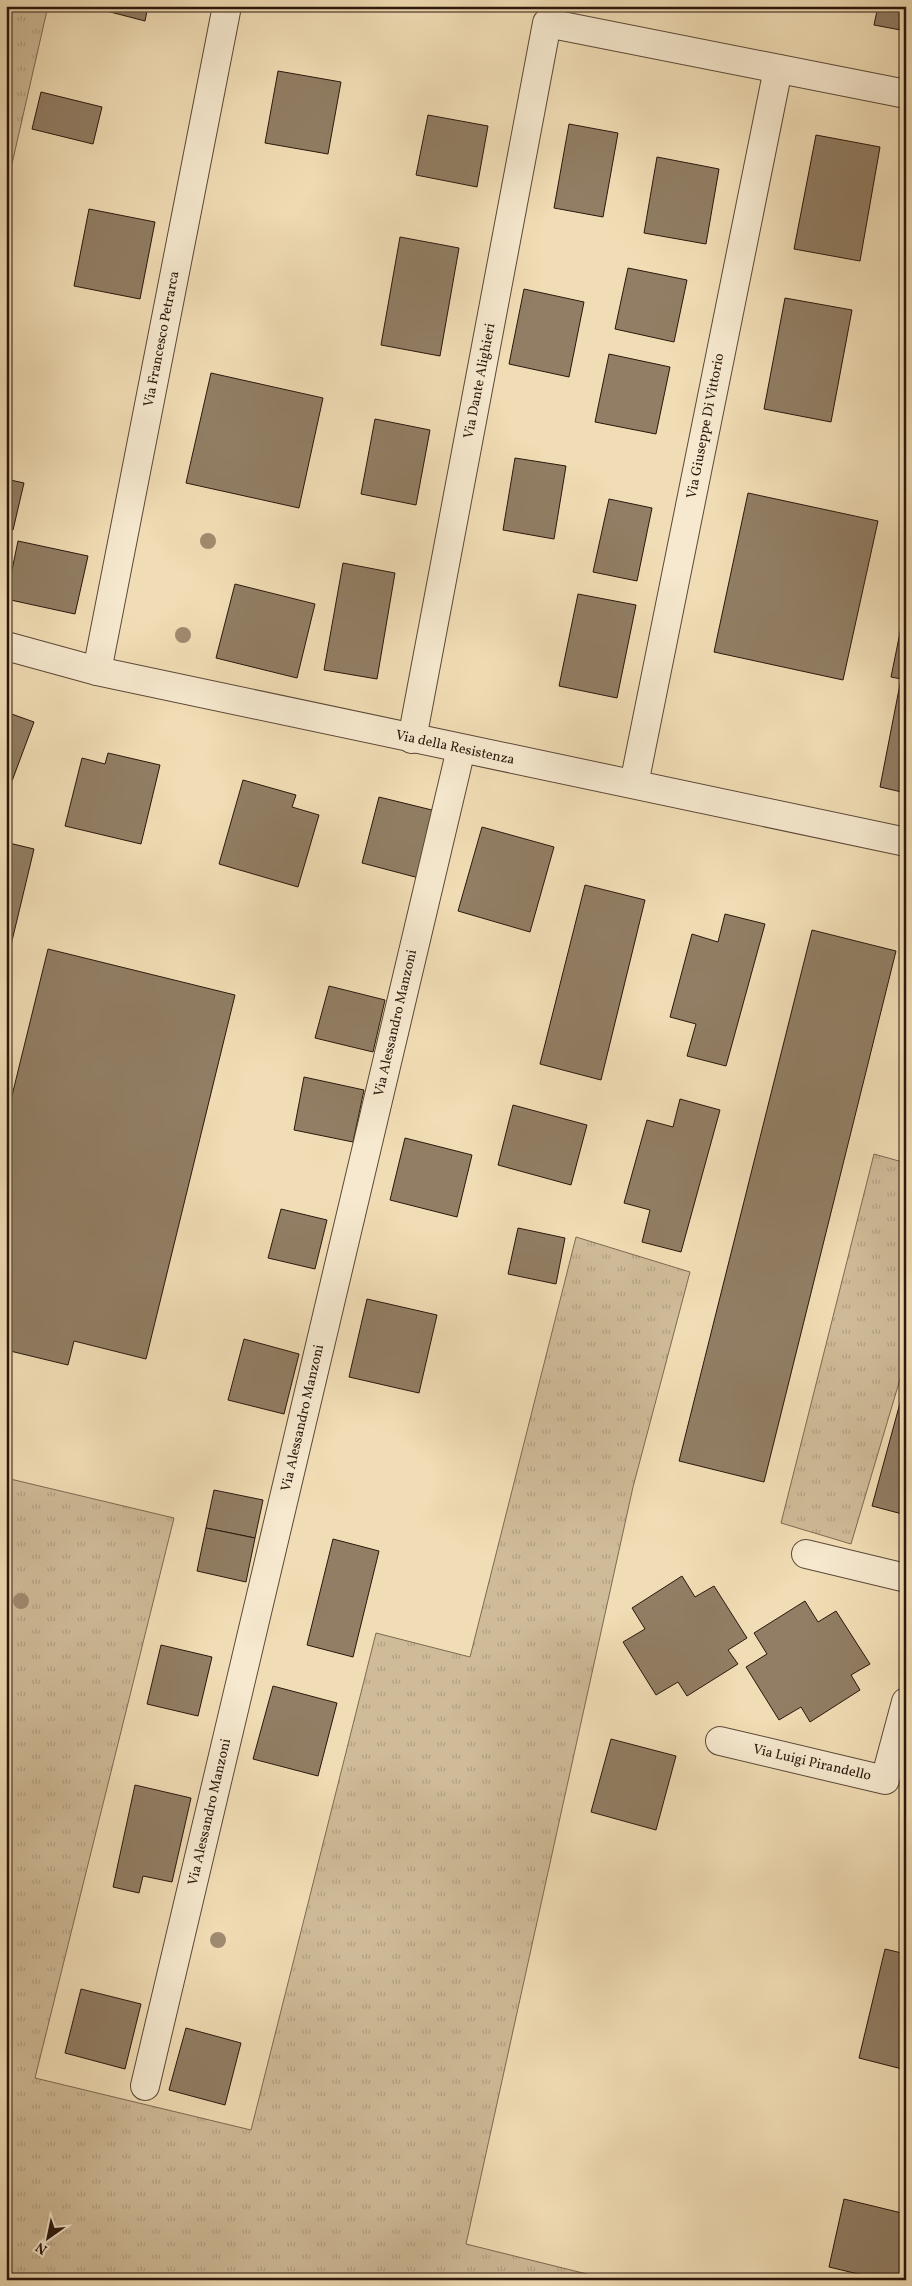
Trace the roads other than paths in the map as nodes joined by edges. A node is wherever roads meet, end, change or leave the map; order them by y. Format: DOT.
graph roads {
  1 [pos="227,6"];
  2 [pos="778,69"];
  3 [pos="906,94"];
  4 [pos="6,646"];
  5 [pos="97,671"];
  6 [pos="412,739"];
  7 [pos="461,749"];
  8 [pos="634,784"];
  9 [pos="906,842"];
  10 [pos="806,1554"];
  11 [pos="906,1578"];
  12 [pos="906,1702"];
  13 [pos="720,1741"];
  14 [pos="145,2086"];
  1 -- 5 [label="street, Via Francesco Petrarca"];
  2 -- 3 [label="street"];
  2 -- 6 [label="street, Via Dante Alighieri"];
  2 -- 8 [label="street, Via Giuseppe Di Vittorio"];
  4 -- 5 [label="street, Via della Resistenza"];
  5 -- 6 [label="street, Via della Resistenza"];
  6 -- 7 [label="street, Via della Resistenza"];
  7 -- 8 [label="street, Via della Resistenza"];
  7 -- 14 [label="street, Via Alessandro Manzoni"];
  8 -- 9 [label="street, Via della Resistenza"];
  10 -- 11 [label="street"];
  12 -- 13 [label="street, Via Luigi Pirandello"];
}
